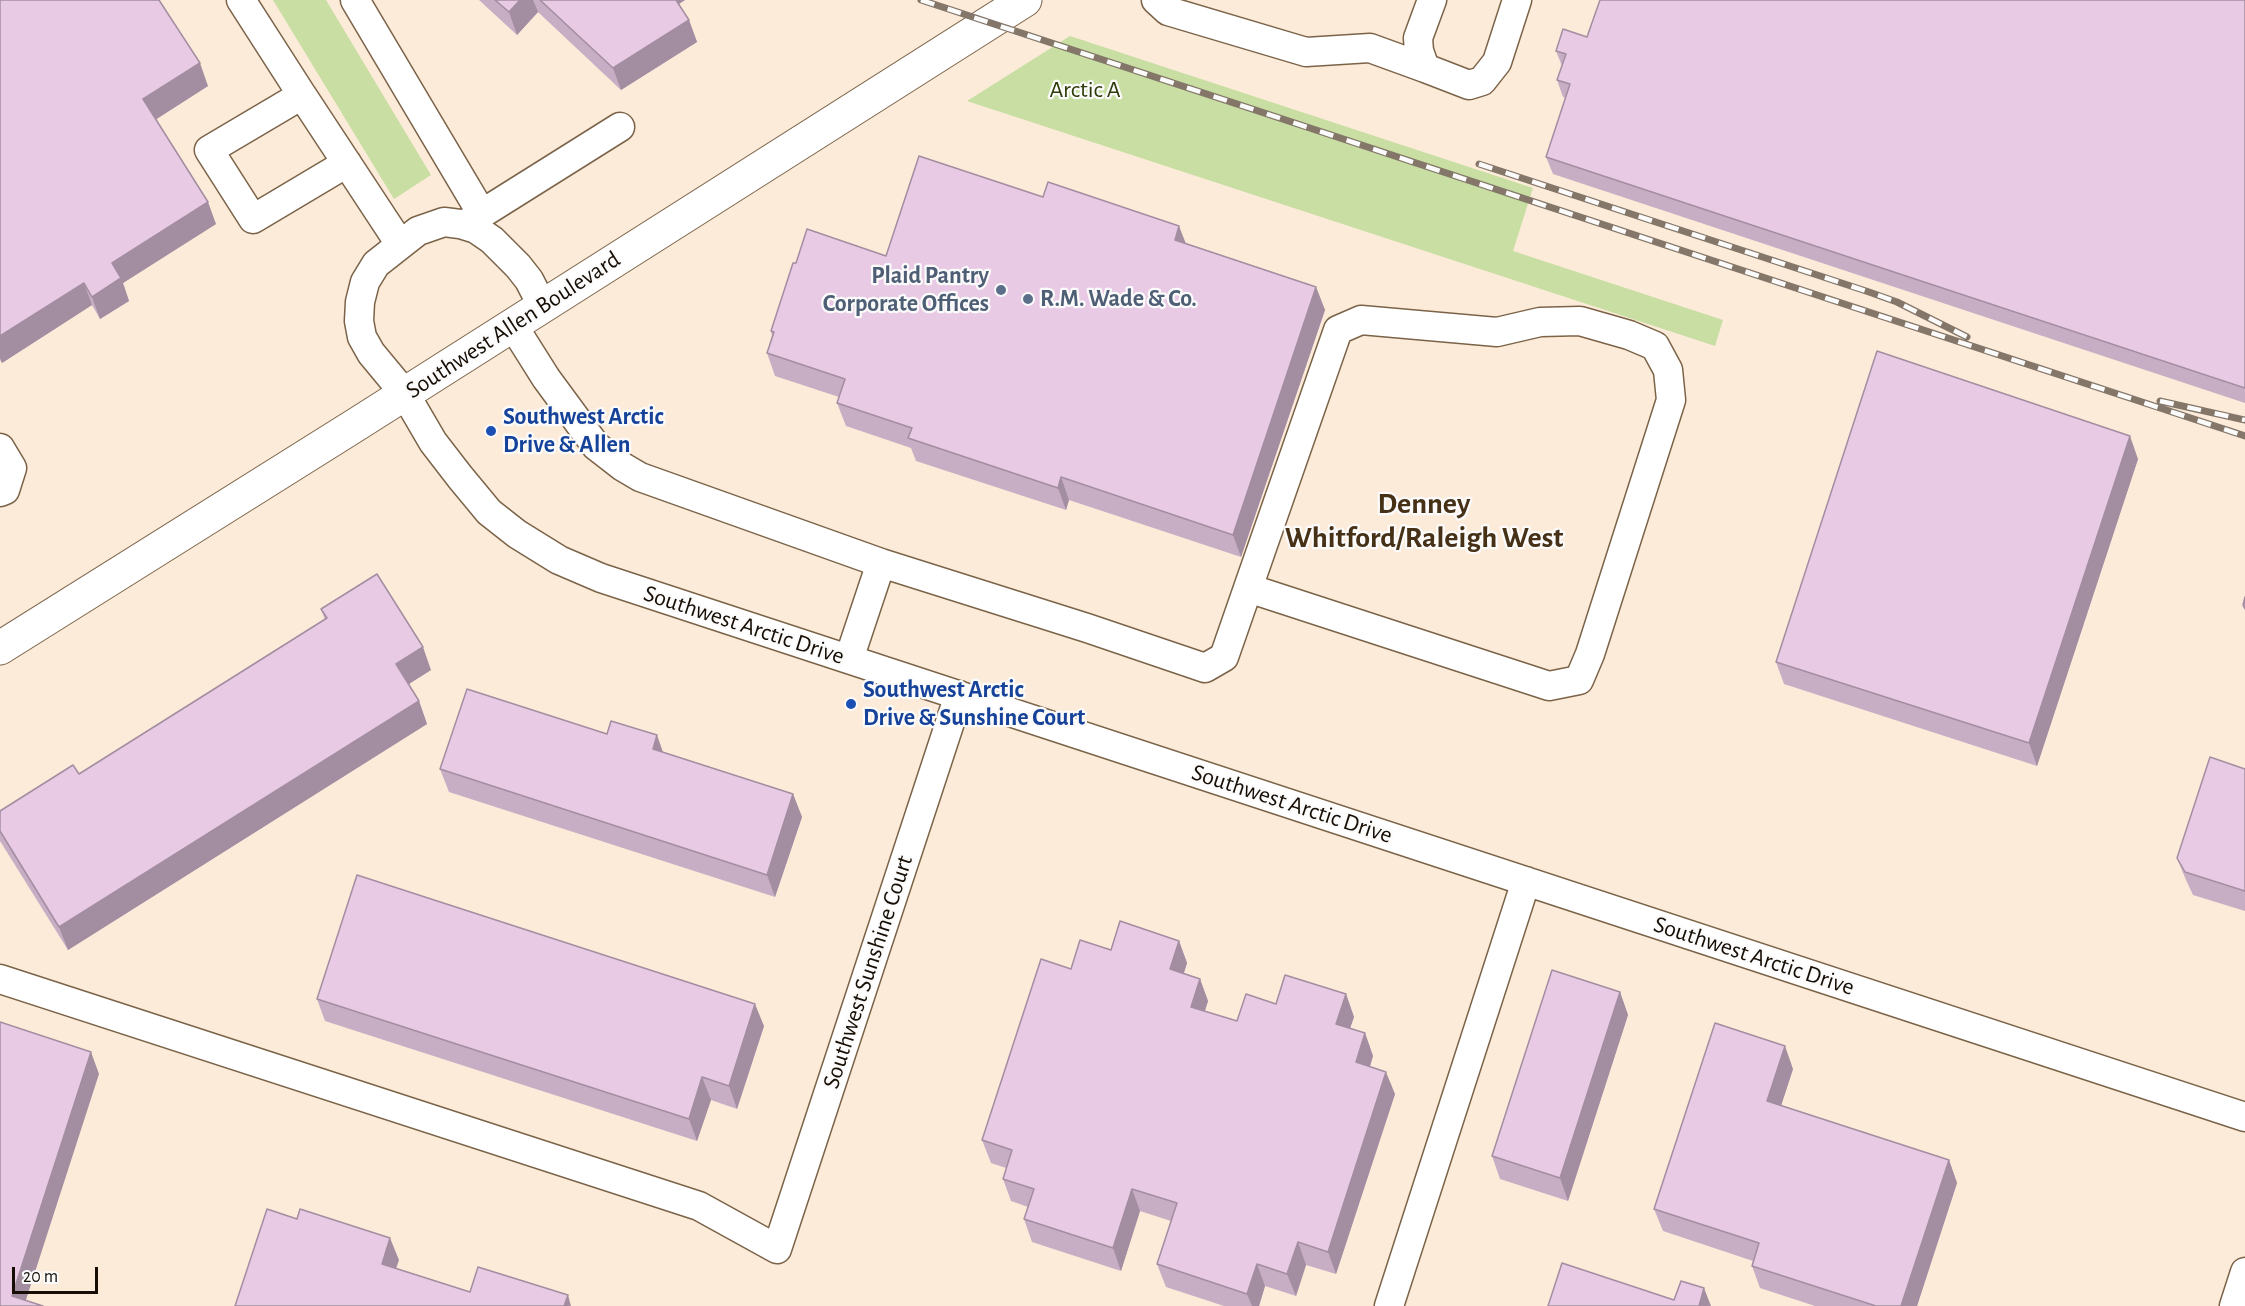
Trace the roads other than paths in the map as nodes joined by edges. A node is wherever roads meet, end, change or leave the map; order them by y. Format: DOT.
graph roads {
  1 [pos="241,0"];
  2 [pos="355,0"];
  3 [pos="1025,0"];
  4 [pos="1156,0"];
  5 [pos="1432,0"];
  6 [pos="1517,0"];
  7 [pos="1425,68"];
  8 [pos="302,95"];
  9 [pos="620,127"];
  10 [pos="347,163"];
  11 [pos="473,220"];
  12 [pos="400,244"];
  13 [pos="542,305"];
  14 [pos="512,324"];
  15 [pos="405,394"];
  16 [pos="0,448"];
  17 [pos="0,492"];
  18 [pos="881,563"];
  19 [pos="1248,588"];
  20 [pos="0,648"];
  21 [pos="849,659"];
  22 [pos="959,695"];
  23 [pos="1526,881"];
  24 [pos="0,979"];
  25 [pos="2245,1117"];
  26 [pos="2245,1272"];
  27 [pos="1389,1306"];
  28 [pos="2234,1306"];
  1 -- 8 [label="street"];
  2 -- 11 [label="street"];
  3 -- 13 [label="main road, Southwest Allen Boulevard"];
  4 -- 7 [label="street"];
  5 -- 7 [label="street"];
  6 -- 7 [label="street"];
  8 -- 10 [label="street"];
  8 -- 10 [label="street"];
  9 -- 11 [label="street"];
  10 -- 12 [label="street"];
  11 -- 12 [label="street, Southwest Arctic Drive"];
  11 -- 13 [label="street"];
  12 -- 15 [label="street, Southwest Arctic Drive"];
  13 -- 14 [label="main road, Southwest Allen Boulevard"];
  14 -- 15 [label="main road, Southwest Allen Boulevard"];
  14 -- 18 [label="street"];
  15 -- 20 [label="main road, Southwest Allen Boulevard"];
  15 -- 21 [label="street, Southwest Arctic Drive"];
  16 -- 17 [label="street"];
  18 -- 19 [label="street"];
  18 -- 21 [label="street"];
  19 -- 19 [label="street"];
  21 -- 22 [label="street, Southwest Arctic Drive"];
  22 -- 23 [label="street, Southwest Arctic Drive"];
  22 -- 24 [label="street, Southwest Sunshine Court"];
  23 -- 25 [label="street, Southwest Arctic Drive"];
  23 -- 27 [label="street"];
  26 -- 28 [label="street"];
}
